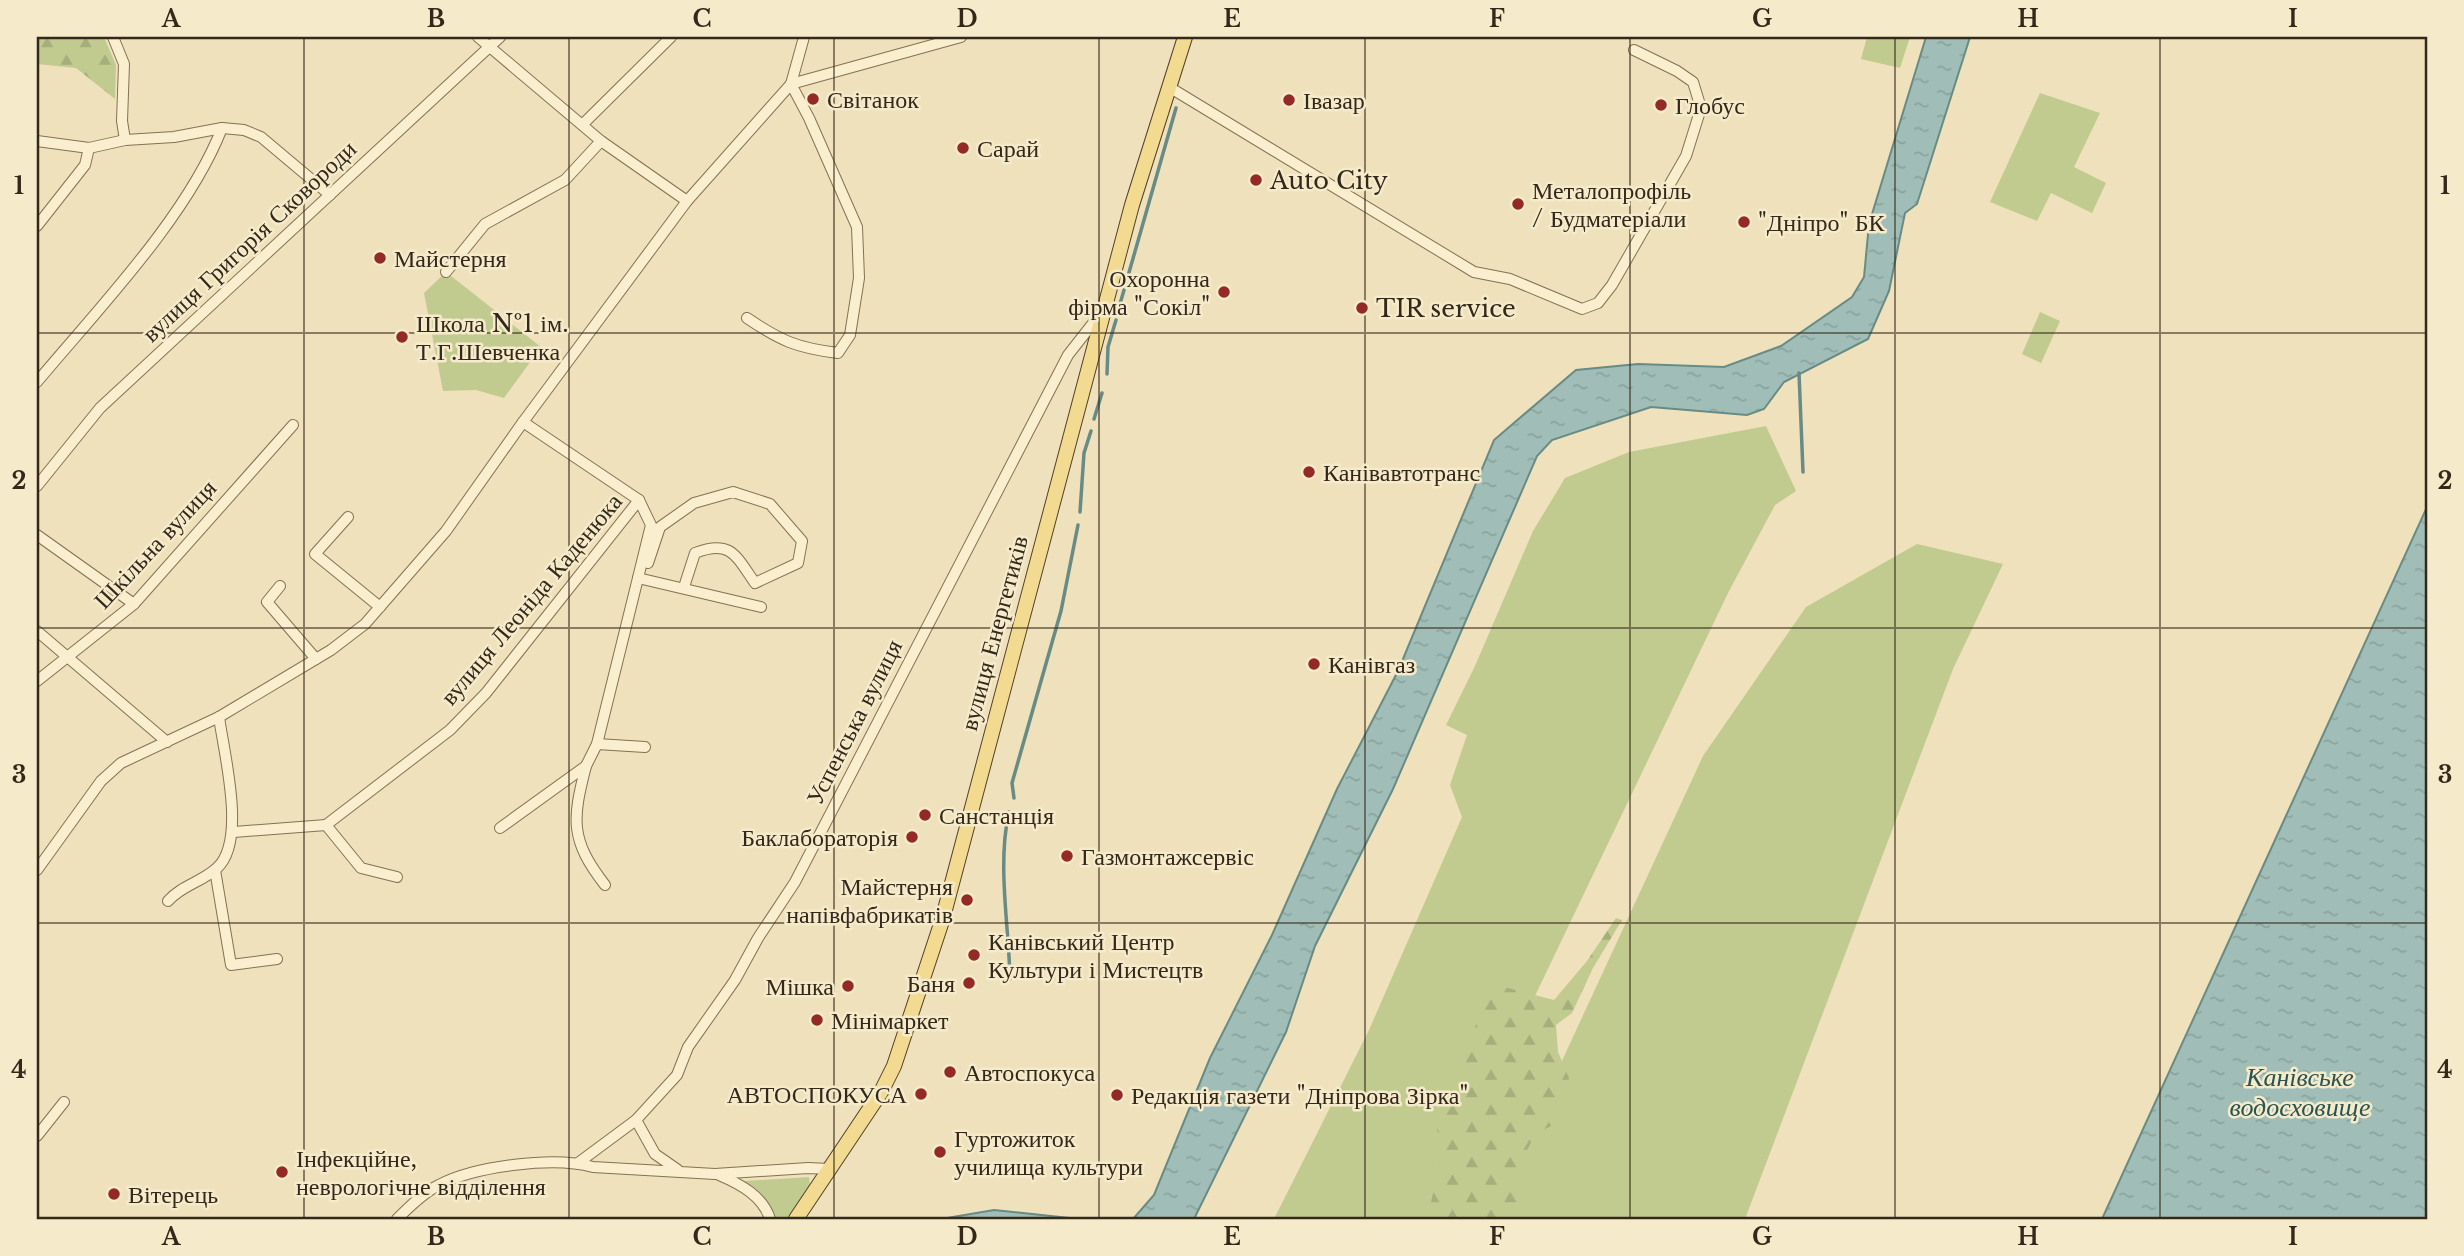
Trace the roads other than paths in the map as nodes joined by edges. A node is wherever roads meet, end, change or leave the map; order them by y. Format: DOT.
graph roads {
  1 [pos="113,37"];
  2 [pos="478,37"];
  3 [pos="500,37"];
  4 [pos="671,37"];
  5 [pos="804,37"];
  6 [pos="961,37"];
  7 [pos="1185,37"];
  8 [pos="939,40"];
  9 [pos="489,47"];
  10 [pos="1634,50"];
  11 [pos="791,84"];
  12 [pos="1169,87"];
  13 [pos="583,124"];
  14 [pos="222,128"];
  15 [pos="125,139"];
  16 [pos="37,141"];
  17 [pos="601,141"];
  18 [pos="89,148"];
  19 [pos="330,195"];
  20 [pos="687,201"];
  21 [pos="37,226"];
  22 [pos="446,272"];
  23 [pos="1104,310"];
  24 [pos="747,318"];
  25 [pos="37,382"];
  26 [pos="523,422"];
  27 [pos="293,425"];
  28 [pos="37,486"];
  29 [pos="639,500"];
  30 [pos="348,517"];
  31 [pos="37,536"];
  32 [pos="648,563"];
  33 [pos="638,578"];
  34 [pos="755,583"];
  35 [pos="280,586"];
  36 [pos="684,587"];
  37 [pos="734,599"];
  38 [pos="134,604"];
  39 [pos="380,607"];
  40 [pos="761,607"];
  41 [pos="37,631"];
  42 [pos="69,657"];
  43 [pos="316,659"];
  44 [pos="37,681"];
  45 [pos="219,717"];
  46 [pos="167,742"];
  47 [pos="597,744"];
  48 [pos="645,747"];
  49 [pos="586,766"];
  50 [pos="326,825"];
  51 [pos="500,828"];
  52 [pos="234,832"];
  53 [pos="37,870"];
  54 [pos="215,870"];
  55 [pos="397,877"];
  56 [pos="605,884"];
  57 [pos="168,901"];
  58 [pos="277,959"];
  59 [pos="64,1102"];
  60 [pos="636,1120"];
  61 [pos="37,1136"];
  62 [pos="578,1163"];
  63 [pos="829,1169"];
  64 [pos="678,1170"];
  65 [pos="715,1174"];
  66 [pos="397,1219"];
  67 [pos="770,1219"];
  68 [pos="796,1219"];
  1 -- 15 [label="street"];
  2 -- 9 [label="street"];
  3 -- 9 [label="street, вулиця Григорія Сковороди"];
  4 -- 13 [label="street"];
  5 -- 11 [label="street"];
  6 -- 8 [label="street"];
  7 -- 12 [label="main road, вулиця Енергетиків"];
  8 -- 11 [label="street"];
  9 -- 13 [label="street"];
  9 -- 19 [label="street, вулиця Григорія Сковороди"];
  10 -- 12 [label="street"];
  11 -- 20 [label="street"];
  11 -- 24 [label="street"];
  12 -- 23 [label="main road, вулиця Енергетиків"];
  13 -- 17 [label="street"];
  14 -- 15 [label="street"];
  14 -- 19 [label="street"];
  14 -- 25 [label="street"];
  15 -- 18 [label="street"];
  16 -- 18 [label="street"];
  17 -- 20 [label="street"];
  17 -- 22 [label="street"];
  18 -- 21 [label="street"];
  19 -- 28 [label="street, вулиця Григорія Сковороди"];
  20 -- 26 [label="street"];
  23 -- 60 [label="street, Успенська вулиця"];
  23 -- 63 [label="main road, вулиця Енергетиків"];
  26 -- 29 [label="street"];
  26 -- 39 [label="street"];
  27 -- 38 [label="street, Шкільна вулиця"];
  29 -- 33 [label="street, вулиця Леоніда Каденюка"];
  29 -- 50 [label="street, вулиця Леоніда Каденюка"];
  30 -- 39 [label="street"];
  31 -- 38 [label="street"];
  32 -- 34 [label="street"];
  33 -- 36 [label="street"];
  33 -- 47 [label="street, вулиця Леоніда Каденюка"];
  34 -- 36 [label="street"];
  34 -- 37 [label="street"];
  35 -- 43 [label="street"];
  36 -- 37 [label="street"];
  37 -- 40 [label="street"];
  38 -- 42 [label="street, Шкільна вулиця"];
  39 -- 43 [label="street"];
  41 -- 42 [label="street"];
  42 -- 44 [label="street, Шкільна вулиця"];
  42 -- 46 [label="street"];
  43 -- 45 [label="street"];
  45 -- 46 [label="street"];
  45 -- 52 [label="street"];
  46 -- 53 [label="street"];
  47 -- 48 [label="street"];
  47 -- 49 [label="street, вулиця Леоніда Каденюка"];
  49 -- 51 [label="street, вулиця Леоніда Каденюка"];
  49 -- 56 [label="street, вулиця Леоніда Каденюка"];
  50 -- 52 [label="street"];
  50 -- 55 [label="street"];
  52 -- 54 [label="street"];
  54 -- 57 [label="street"];
  54 -- 58 [label="street"];
  59 -- 61 [label="street"];
  60 -- 62 [label="street, Успенська вулиця"];
  60 -- 64 [label="street"];
  62 -- 64 [label="street"];
  62 -- 66 [label="street"];
  63 -- 65 [label="street"];
  63 -- 68 [label="main road, вулиця Енергетиків"];
  64 -- 65 [label="street"];
  65 -- 67 [label="street"];
}
